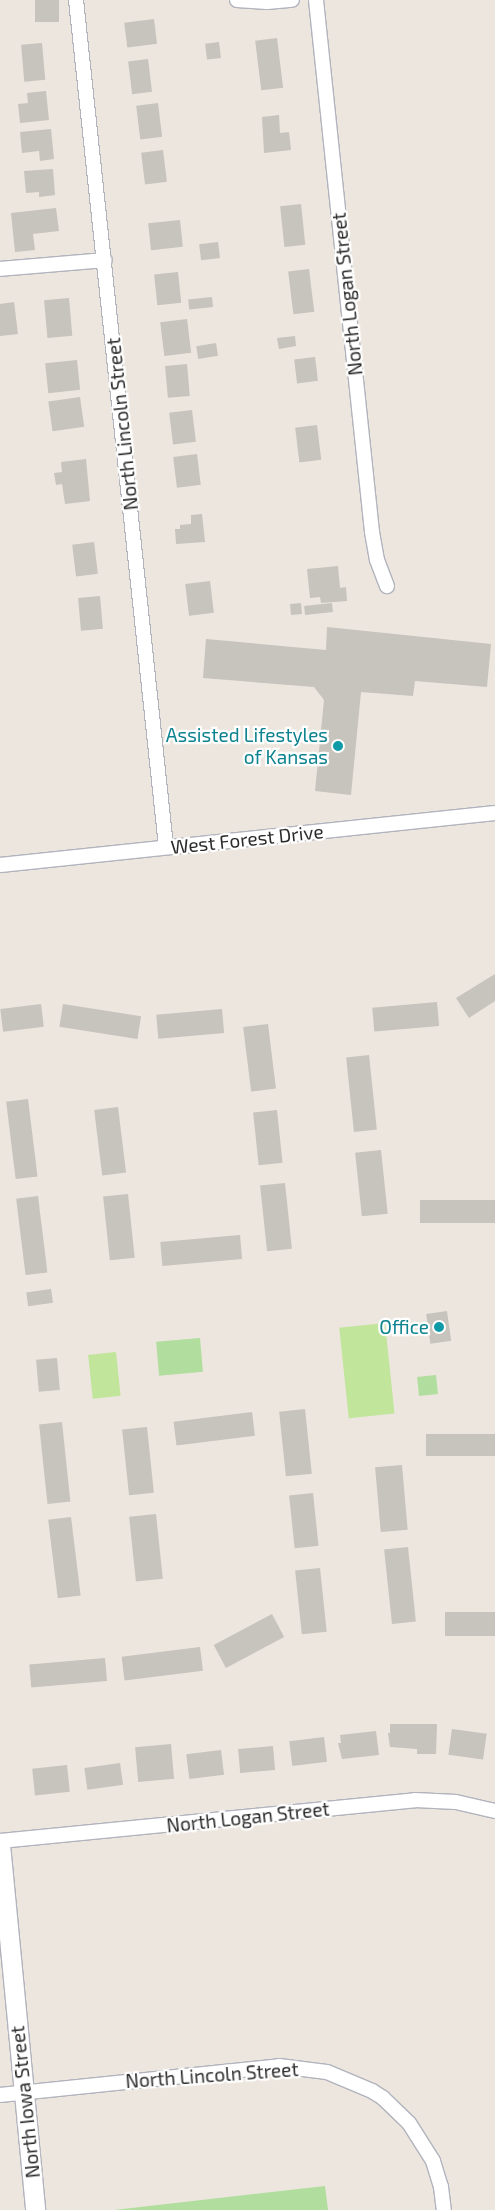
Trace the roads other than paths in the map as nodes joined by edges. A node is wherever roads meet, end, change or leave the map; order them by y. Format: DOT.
graph roads {
  1 [pos="76,0"];
  2 [pos="237,0"];
  3 [pos="292,0"];
  4 [pos="316,0"];
  5 [pos="105,260"];
  6 [pos="0,269"];
  7 [pos="387,586"];
  8 [pos="495,813"];
  9 [pos="166,847"];
  10 [pos="0,865"];
  11 [pos="495,1811"];
  12 [pos="0,1842"];
  13 [pos="23,2092"];
  14 [pos="0,2095"];
  15 [pos="35,2210"];
  16 [pos="444,2210"];
  1 -- 5 [label="street, North Lincoln Street"];
  2 -- 3 [label="street"];
  4 -- 7 [label="street, North Logan Street"];
  5 -- 6 [label="street"];
  5 -- 9 [label="street, North Lincoln Street"];
  8 -- 9 [label="street, West Forest Drive"];
  9 -- 10 [label="street, West Forest Drive"];
  11 -- 12 [label="street, North Logan Street"];
  12 -- 13 [label="street, North Iowa Street"];
  13 -- 14 [label="street, North Lincoln Street"];
  13 -- 15 [label="street, North Iowa Street"];
  13 -- 16 [label="street, North Lincoln Street"];
}
